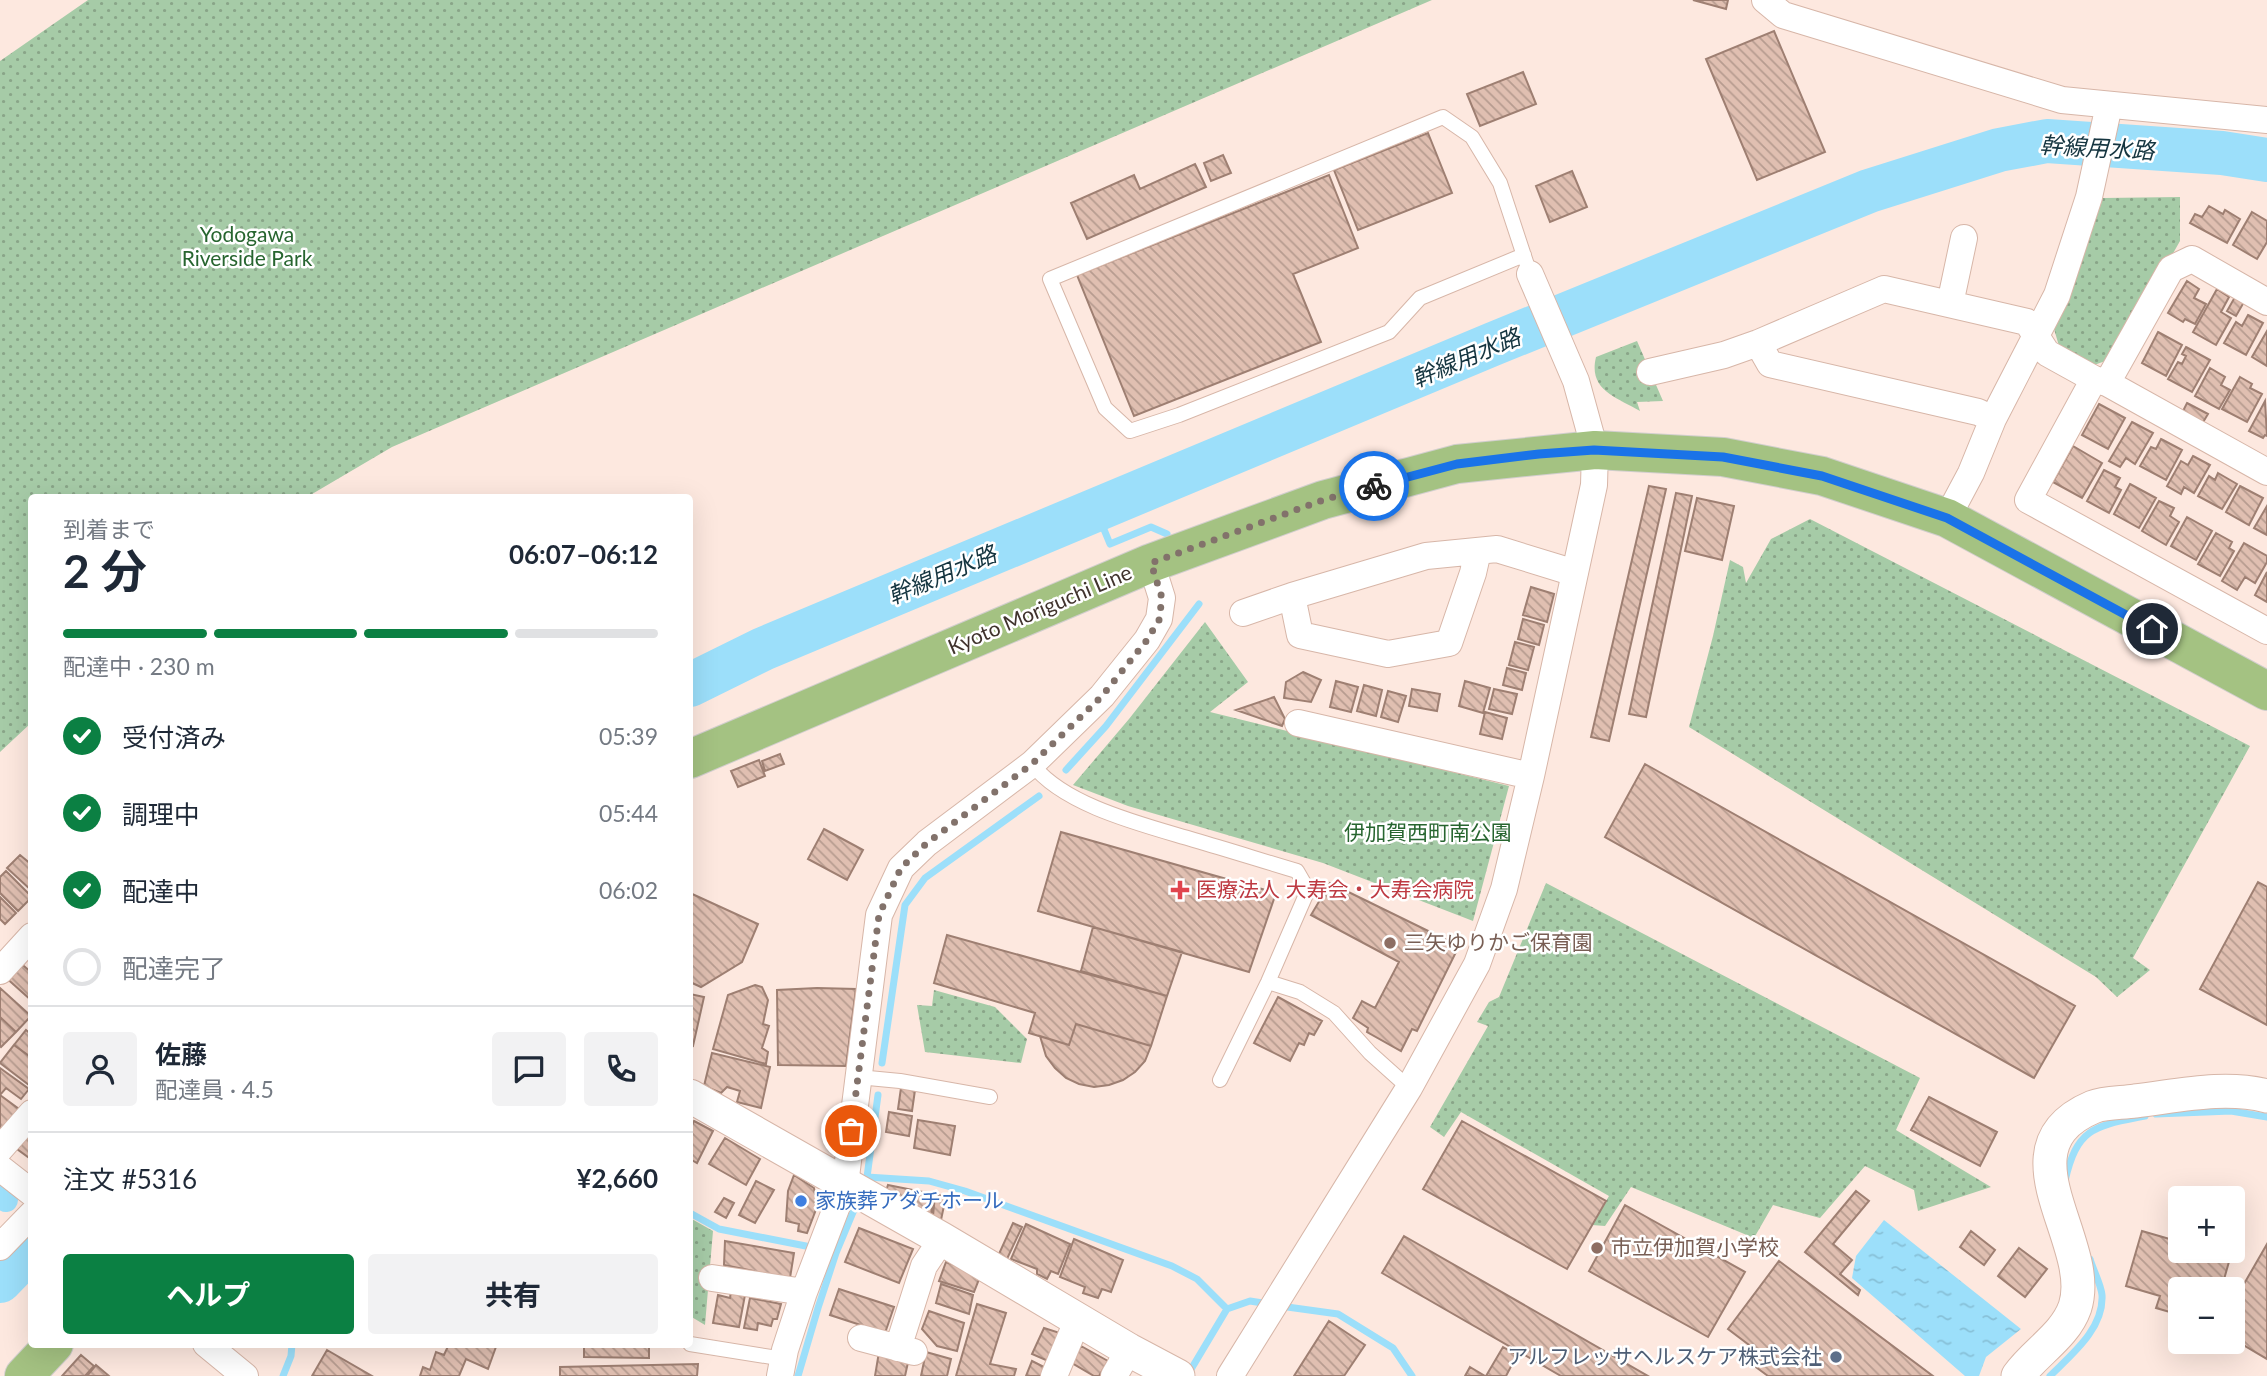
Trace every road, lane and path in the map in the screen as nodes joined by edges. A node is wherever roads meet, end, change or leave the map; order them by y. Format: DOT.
graph roads {
  1 [pos="1765,0"];
  2 [pos="2109,105"];
  3 [pos="2267,120"];
  4 [pos="1964,238"];
  5 [pos="1527,265"];
  6 [pos="2267,302"];
  7 [pos="1950,304"];
  8 [pos="2036,338"];
  9 [pos="1758,343"];
  10 [pos="1650,372"];
  11 [pos="2101,381"];
  12 [pos="1993,419"];
  13 [pos="1594,450"];
  14 [pos="2267,472"];
  15 [pos="1947,518"];
  16 [pos="1478,551"];
  17 [pos="1151,563"];
  18 [pos="1575,573"];
  19 [pos="1292,596"];
  20 [pos="1243,613"];
  21 [pos="2267,631"];
  22 [pos="2267,691"];
  23 [pos="1298,723"];
  24 [pos="693,758"];
  25 [pos="1032,764"];
  26 [pos="1531,776"];
  27 [pos="28,940"];
  28 [pos="0,971"];
  29 [pos="1268,982"];
  30 [pos="858,1077"];
  31 [pos="1220,1080"];
  32 [pos="1409,1088"];
  33 [pos="2267,1096"];
  34 [pos="989,1097"];
  35 [pos="693,1098"];
  36 [pos="28,1118"];
  37 [pos="0,1149"];
  38 [pos="0,1168"];
  39 [pos="845,1185"];
  40 [pos="28,1191"];
  41 [pos="28,1218"];
  42 [pos="942,1239"];
  43 [pos="0,1247"];
  44 [pos="712,1278"];
  45 [pos="804,1292"];
  46 [pos="1078,1319"];
  47 [pos="861,1338"];
  48 [pos="693,1345"];
  49 [pos="50,1348"];
  50 [pos="211,1348"];
  51 [pos="1121,1363"];
  52 [pos="782,1368"];
  53 [pos="24,1376"];
  54 [pos="244,1376"];
  55 [pos="1054,1376"];
  56 [pos="1178,1376"];
  57 [pos="1230,1376"];
  58 [pos="2018,1376"];
  1 -- 2 [label="street"];
  2 -- 3 [label="street"];
  2 -- 8 [label="street"];
  4 -- 7 [label="street"];
  5 -- 5 [label="lane"];
  5 -- 13 [label="street"];
  6 -- 11 [label="street"];
  7 -- 8 [label="street"];
  7 -- 9 [label="street"];
  8 -- 11 [label="street"];
  8 -- 12 [label="street"];
  9 -- 10 [label="street"];
  9 -- 12 [label="street"];
  11 -- 14 [label="street"];
  11 -- 21 [label="street"];
  12 -- 15 [label="street"];
  13 -- 15 [label="main road, Kyoto Moriguchi Line"];
  13 -- 17 [label="main road, Kyoto Moriguchi Line"];
  13 -- 18 [label="street"];
  15 -- 22 [label="main road, Kyoto Moriguchi Line"];
  16 -- 18 [label="street"];
  16 -- 19 [label="street"];
  16 -- 19 [label="street"];
  17 -- 24 [label="main road, Kyoto Moriguchi Line"];
  17 -- 25 [label="street"];
  18 -- 26 [label="street"];
  19 -- 20 [label="street"];
  23 -- 26 [label="street"];
  25 -- 29 [label="lane"];
  25 -- 30 [label="street"];
  26 -- 32 [label="street"];
  27 -- 28 [label="street"];
  29 -- 31 [label="lane"];
  29 -- 32 [label="lane"];
  30 -- 34 [label="lane"];
  30 -- 39 [label="street"];
  32 -- 57 [label="street"];
  33 -- 58 [label="street"];
  35 -- 39 [label="street"];
  36 -- 37 [label="street"];
  38 -- 40 [label="street"];
  39 -- 42 [label="street"];
  39 -- 45 [label="street"];
  41 -- 43 [label="street"];
  42 -- 46 [label="street"];
  42 -- 47 [label="street"];
  44 -- 45 [label="street"];
  45 -- 52 [label="street"];
  46 -- 51 [label="street"];
  46 -- 55 [label="street"];
  48 -- 52 [label="lane"];
  49 -- 53 [label="main road"];
  50 -- 54 [label="street"];
  51 -- 56 [label="street"];
}
